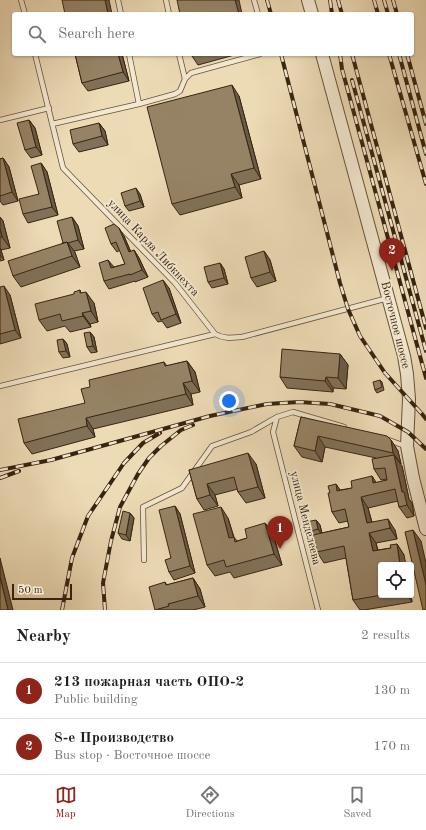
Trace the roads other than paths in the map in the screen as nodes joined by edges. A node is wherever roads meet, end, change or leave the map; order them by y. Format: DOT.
graph roads {
  1 [pos="21,0"];
  2 [pos="118,0"];
  3 [pos="166,0"];
  4 [pos="254,0"];
  5 [pos="308,0"];
  6 [pos="24,12"];
  7 [pos="121,12"];
  8 [pos="169,12"];
  9 [pos="257,12"];
  10 [pos="311,12"];
  11 [pos="36,56"];
  12 [pos="129,56"];
  13 [pos="179,56"];
  14 [pos="253,56"];
  15 [pos="323,56"];
  16 [pos="185,79"];
  17 [pos="139,104"];
  18 [pos="49,108"];
  19 [pos="0,120"];
  20 [pos="52,124"];
  21 [pos="388,298"];
  22 [pos="215,334"];
  23 [pos="0,386"];
  24 [pos="277,417"];
  25 [pos="352,430"];
  26 [pos="382,438"];
  27 [pos="407,446"];
  28 [pos="426,529"];
  29 [pos="144,560"];
  30 [pos="318,610"];
  1 -- 6 [label="lane"];
  2 -- 7 [label="lane"];
  3 -- 8 [label="lane"];
  4 -- 9 [label="lane"];
  5 -- 10 [label="street"];
  11 -- 18 [label="lane, улица Карла Либкнехта"];
  12 -- 17 [label="lane"];
  13 -- 16 [label="lane"];
  14 -- 16 [label="lane"];
  15 -- 21 [label="street, Восточное шоссе"];
  16 -- 17 [label="lane"];
  17 -- 20 [label="lane"];
  18 -- 19 [label="lane"];
  18 -- 20 [label="lane, улица Карла Либкнехта"];
  20 -- 22 [label="lane, улица Карла Либкнехта"];
  21 -- 22 [label="lane"];
  21 -- 27 [label="street, Восточное шоссе"];
  22 -- 23 [label="lane"];
  24 -- 25 [label="lane"];
  24 -- 29 [label="lane"];
  24 -- 30 [label="lane, улица Менделеева"];
  26 -- 27 [label="lane"];
  27 -- 28 [label="street, Восточное шоссе"];
}
